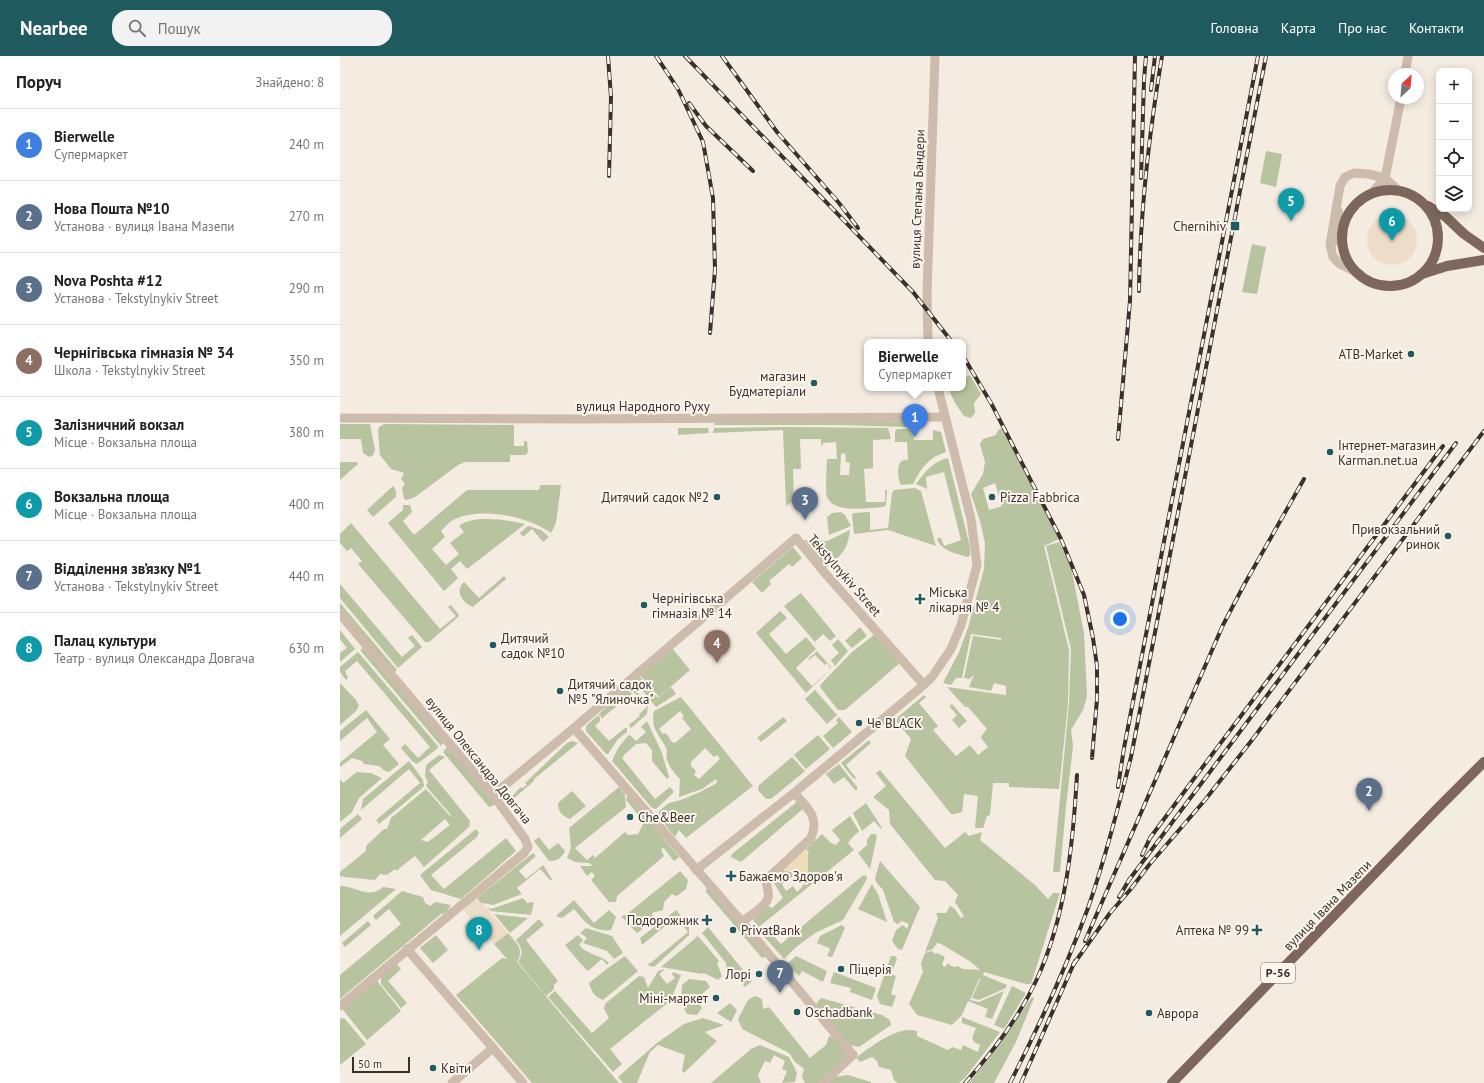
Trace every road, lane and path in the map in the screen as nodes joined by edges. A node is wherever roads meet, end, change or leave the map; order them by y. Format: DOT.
graph roads {
  1 [pos="935,56"];
  2 [pos="1408,56"];
  3 [pos="1406,68"];
  4 [pos="1399,104"];
  5 [pos="1385,178"];
  6 [pos="1399,191"];
  7 [pos="1338,194"];
  8 [pos="1371,194"];
  9 [pos="1424,204"];
  10 [pos="1342,232"];
  11 [pos="1330,245"];
  12 [pos="1484,248"];
  13 [pos="1484,260"];
  14 [pos="1360,274"];
  15 [pos="1420,275"];
  16 [pos="928,339"];
  17 [pos="939,391"];
  18 [pos="945,417"];
  19 [pos="340,418"];
  20 [pos="340,614"];
  21 [pos="924,685"];
  22 [pos="574,728"];
  23 [pos="1484,762"];
  24 [pos="794,793"];
  25 [pos="493,796"];
  26 [pos="696,870"];
  27 [pos="742,922"];
  28 [pos="407,949"];
  29 [pos="340,1006"];
  30 [pos="493,1048"];
  31 [pos="452,1083"];
  32 [pos="523,1083"];
  33 [pos="823,1083"];
  34 [pos="1172,1083"];
  1 -- 16 [label="street, вулиця Степана Бандери"];
  2 -- 3 [label="street"];
  4 -- 5 [label="street"];
  5 -- 6 [label="street"];
  5 -- 7 [label="street"];
  5 -- 8 [label="street"];
  6 -- 8 [label="main road"];
  6 -- 9 [label="main road"];
  7 -- 10 [label="street"];
  7 -- 11 [label="street"];
  8 -- 10 [label="main road"];
  9 -- 12 [label="main road"];
  9 -- 15 [label="main road"];
  10 -- 11 [label="street"];
  10 -- 14 [label="main road"];
  11 -- 14 [label="street"];
  13 -- 15 [label="main road"];
  14 -- 15 [label="main road"];
  17 -- 18 [label="street"];
  18 -- 19 [label="street, вулиця Народного Руху"];
  18 -- 21 [label="street"];
  20 -- 25 [label="street, вулиця Олександра Довгача"];
  21 -- 22 [label="street, Tekstylnykiv Street"];
  21 -- 24 [label="street"];
  22 -- 25 [label="street, Tekstylnykiv Street"];
  22 -- 26 [label="street"];
  23 -- 34 [label="main road, вулиця Івана Мазепи / Р-56"];
  24 -- 26 [label="street"];
  24 -- 27 [label="street"];
  25 -- 28 [label="street, вулиця Олександра Довгача"];
  26 -- 27 [label="street"];
  27 -- 33 [label="street"];
  28 -- 29 [label="street, вулиця Олександра Довгача"];
  28 -- 30 [label="street"];
  30 -- 31 [label="street"];
  30 -- 32 [label="street"];
}
